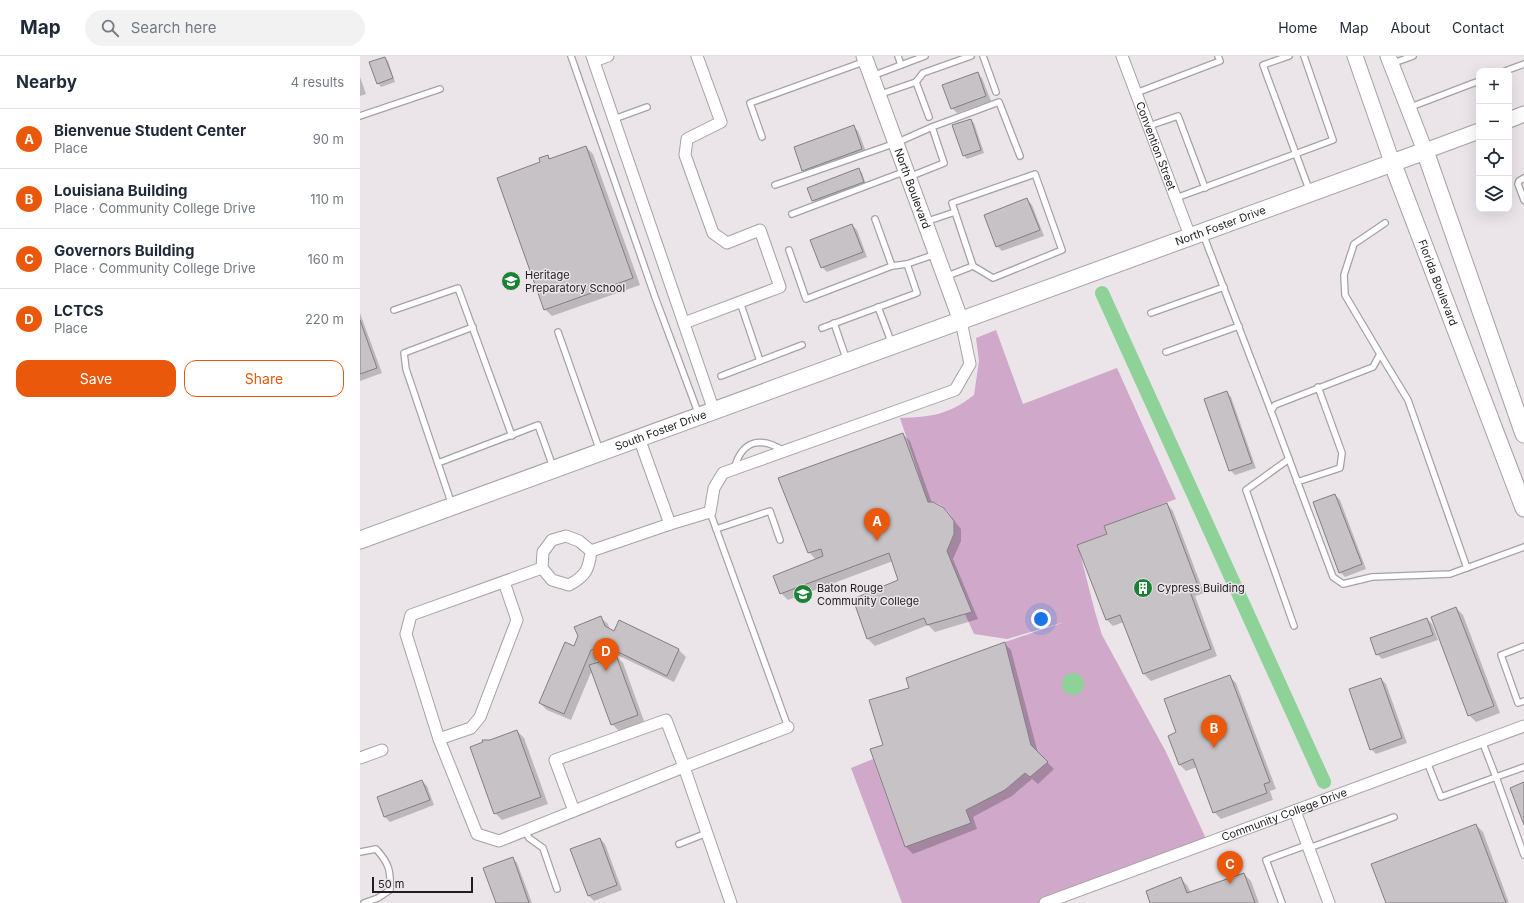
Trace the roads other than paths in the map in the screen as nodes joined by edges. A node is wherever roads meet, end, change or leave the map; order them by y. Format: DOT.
graph roads {
  1 [pos="571,56"];
  2 [pos="608,56"];
  3 [pos="698,56"];
  4 [pos="898,56"];
  5 [pos="924,56"];
  6 [pos="971,56"];
  7 [pos="983,56"];
  8 [pos="1122,56"];
  9 [pos="1218,56"];
  10 [pos="1289,56"];
  11 [pos="1304,56"];
  12 [pos="1355,56"];
  13 [pos="1413,56"];
  14 [pos="593,58"];
  15 [pos="865,59"];
  16 [pos="1390,60"];
  17 [pos="1524,64"];
  18 [pos="901,65"];
  19 [pos="1512,69"];
  20 [pos="871,76"];
  21 [pos="916,82"];
  22 [pos="1476,82"];
  23 [pos="440,89"];
  24 [pos="996,92"];
  25 [pos="1136,93"];
  26 [pos="878,95"];
  27 [pos="647,107"];
  28 [pos="1408,108"];
  29 [pos="1524,114"];
  30 [pos="360,116"];
  31 [pos="929,117"];
  32 [pos="614,119"];
  33 [pos="1512,119"];
  34 [pos="1149,126"];
  35 [pos="932,127"];
  36 [pos="1476,132"];
  37 [pos="762,137"];
  38 [pos="896,143"];
  39 [pos="1424,151"];
  40 [pos="1296,154"];
  41 [pos="1020,156"];
  42 [pos="1392,162"];
  43 [pos="907,174"];
  44 [pos="1524,178"];
  45 [pos="775,185"];
  46 [pos="1205,188"];
  47 [pos="1310,192"];
  48 [pos="1176,198"];
  49 [pos="1524,200"];
  50 [pos="955,212"];
  51 [pos="792,214"];
  52 [pos="875,219"];
  53 [pos="925,222"];
  54 [pos="1385,223"];
  55 [pos="1196,234"];
  56 [pos="789,250"];
  57 [pos="937,254"];
  58 [pos="907,264"];
  59 [pos="892,266"];
  60 [pos="973,266"];
  61 [pos="945,277"];
  62 [pos="1224,287"];
  63 [pos="740,302"];
  64 [pos="878,307"];
  65 [pos="394,310"];
  66 [pos="1151,313"];
  67 [pos="961,321"];
  68 [pos="684,323"];
  69 [pos="834,323"];
  70 [pos="1238,326"];
  71 [pos="473,327"];
  72 [pos="822,328"];
  73 [pos="558,332"];
  74 [pos="802,345"];
  75 [pos="892,346"];
  76 [pos="1166,352"];
  77 [pos="1380,354"];
  78 [pos="760,361"];
  79 [pos="848,362"];
  80 [pos="722,376"];
  81 [pos="1318,387"];
  82 [pos="1271,411"];
  83 [pos="707,414"];
  84 [pos="1522,426"];
  85 [pos="512,436"];
  86 [pos="639,438"];
  87 [pos="785,451"];
  88 [pos="601,452"];
  89 [pos="1289,459"];
  90 [pos="438,463"];
  91 [pos="554,470"];
  92 [pos="733,470"];
  93 [pos="1297,482"];
  94 [pos="453,507"];
  95 [pos="1524,508"];
  96 [pos="710,512"];
  97 [pos="670,524"];
  98 [pos="716,529"];
  99 [pos="360,540"];
  100 [pos="780,540"];
  101 [pos="1524,546"];
  102 [pos="591,551"];
  103 [pos="542,568"];
  104 [pos="1467,568"];
  105 [pos="504,582"];
  106 [pos="1294,626"];
  107 [pos="1524,646"];
  108 [pos="1524,701"];
  109 [pos="1524,726"];
  110 [pos="788,727"];
  111 [pos="439,739"];
  112 [pos="1482,741"];
  113 [pos="382,750"];
  114 [pos="360,758"];
  115 [pos="1427,762"];
  116 [pos="684,767"];
  117 [pos="1524,767"];
  118 [pos="1496,777"];
  119 [pos="1295,811"];
  120 [pos="574,812"];
  121 [pos="1394,817"];
  122 [pos="525,831"];
  123 [pos="708,833"];
  124 [pos="679,844"];
  125 [pos="1308,847"];
  126 [pos="360,852"];
  127 [pos="1524,854"];
  128 [pos="557,889"];
  129 [pos="1065,900"];
  130 [pos="364,903"];
  131 [pos="731,903"];
  132 [pos="1045,903"];
  133 [pos="1282,903"];
  134 [pos="1329,903"];
  1 -- 83 [label="lane"];
  2 -- 14 [label="street"];
  3 -- 63 [label="street"];
  4 -- 18 [label="lane"];
  5 -- 18 [label="lane"];
  6 -- 21 [label="lane"];
  7 -- 24 [label="lane"];
  8 -- 25 [label="street, Convention Street"];
  9 -- 25 [label="lane"];
  10 -- 40 [label="lane"];
  11 -- 40 [label="lane"];
  12 -- 42 [label="main road, Florida Boulevard"];
  13 -- 16 [label="lane"];
  14 -- 32 [label="street"];
  15 -- 20 [label="main road, North Boulevard"];
  15 -- 37 [label="lane"];
  16 -- 28 [label="main road"];
  17 -- 19 [label="lane"];
  18 -- 20 [label="lane"];
  20 -- 26 [label="main road, North Boulevard"];
  21 -- 26 [label="lane"];
  21 -- 31 [label="lane"];
  22 -- 28 [label="lane"];
  23 -- 30 [label="lane"];
  25 -- 34 [label="street, Convention Street"];
  26 -- 38 [label="main road, North Boulevard"];
  27 -- 32 [label="lane"];
  28 -- 39 [label="main road"];
  29 -- 33 [label="main road"];
  32 -- 68 [label="street"];
  34 -- 46 [label="lane"];
  34 -- 48 [label="street, Convention Street"];
  35 -- 38 [label="lane"];
  35 -- 41 [label="lane"];
  35 -- 43 [label="lane"];
  36 -- 39 [label="main road, North Foster Drive"];
  38 -- 43 [label="main road, North Boulevard"];
  38 -- 45 [label="lane"];
  39 -- 42 [label="main road, North Foster Drive"];
  39 -- 84 [label="main road"];
  40 -- 46 [label="lane"];
  40 -- 47 [label="lane"];
  42 -- 47 [label="main road, North Foster Drive"];
  42 -- 95 [label="main road, Florida Boulevard"];
  43 -- 51 [label="lane"];
  43 -- 53 [label="main road, North Boulevard"];
  44 -- 49 [label="lane"];
  46 -- 48 [label="lane"];
  47 -- 55 [label="main road, North Foster Drive"];
  48 -- 55 [label="street, Convention Street"];
  50 -- 53 [label="lane"];
  50 -- 60 [label="lane"];
  50 -- 60 [label="lane"];
  52 -- 59 [label="lane"];
  53 -- 57 [label="main road, North Boulevard"];
  54 -- 77 [label="lane"];
  55 -- 62 [label="lane"];
  55 -- 67 [label="main road, North Foster Drive"];
  56 -- 59 [label="lane"];
  57 -- 58 [label="lane"];
  57 -- 61 [label="main road, North Boulevard"];
  58 -- 59 [label="lane"];
  58 -- 64 [label="lane"];
  60 -- 61 [label="lane"];
  61 -- 67 [label="main road, North Boulevard"];
  62 -- 66 [label="lane"];
  62 -- 70 [label="lane"];
  63 -- 68 [label="street"];
  63 -- 78 [label="lane"];
  64 -- 69 [label="lane"];
  64 -- 75 [label="lane"];
  65 -- 71 [label="lane"];
  67 -- 75 [label="main road, South Foster Drive"];
  67 -- 87 [label="street"];
  68 -- 83 [label="street"];
  69 -- 72 [label="lane"];
  69 -- 79 [label="lane"];
  70 -- 76 [label="lane"];
  70 -- 82 [label="lane"];
  71 -- 85 [label="lane"];
  71 -- 90 [label="lane"];
  73 -- 88 [label="lane"];
  74 -- 78 [label="lane"];
  75 -- 79 [label="main road, South Foster Drive"];
  77 -- 81 [label="lane"];
  77 -- 104 [label="lane"];
  78 -- 80 [label="lane"];
  79 -- 83 [label="main road, South Foster Drive"];
  81 -- 82 [label="lane"];
  81 -- 93 [label="lane"];
  82 -- 89 [label="lane"];
  83 -- 86 [label="main road, South Foster Drive"];
  85 -- 90 [label="lane"];
  85 -- 91 [label="lane"];
  86 -- 88 [label="main road, South Foster Drive"];
  86 -- 97 [label="street"];
  87 -- 92 [label="street"];
  87 -- 92 [label="lane"];
  88 -- 91 [label="main road, South Foster Drive"];
  89 -- 93 [label="lane"];
  89 -- 106 [label="lane"];
  90 -- 94 [label="lane"];
  91 -- 94 [label="main road, South Foster Drive"];
  92 -- 96 [label="street"];
  93 -- 104 [label="lane"];
  94 -- 99 [label="main road, South Foster Drive"];
  96 -- 97 [label="street"];
  96 -- 98 [label="lane"];
  97 -- 102 [label="street"];
  98 -- 100 [label="lane"];
  98 -- 110 [label="lane"];
  101 -- 104 [label="lane"];
  102 -- 103 [label="street"];
  102 -- 103 [label="street"];
  103 -- 105 [label="street"];
  105 -- 111 [label="street"];
  105 -- 111 [label="street"];
  107 -- 108 [label="lane"];
  109 -- 112 [label="street, Community College Drive"];
  110 -- 116 [label="street"];
  111 -- 122 [label="street"];
  112 -- 115 [label="street, Community College Drive"];
  112 -- 118 [label="lane"];
  113 -- 114 [label="street"];
  115 -- 118 [label="lane"];
  115 -- 119 [label="street, Community College Drive"];
  116 -- 120 [label="street"];
  116 -- 120 [label="street"];
  116 -- 123 [label="street"];
  117 -- 118 [label="lane"];
  118 -- 127 [label="lane"];
  119 -- 125 [label="street"];
  119 -- 129 [label="street, Community College Drive"];
  120 -- 122 [label="street"];
  121 -- 125 [label="lane"];
  122 -- 128 [label="lane"];
  123 -- 124 [label="lane"];
  123 -- 131 [label="street"];
  125 -- 133 [label="lane"];
  125 -- 134 [label="street"];
  126 -- 130 [label="lane"];
  129 -- 132 [label="street, Community College Drive"];
}
